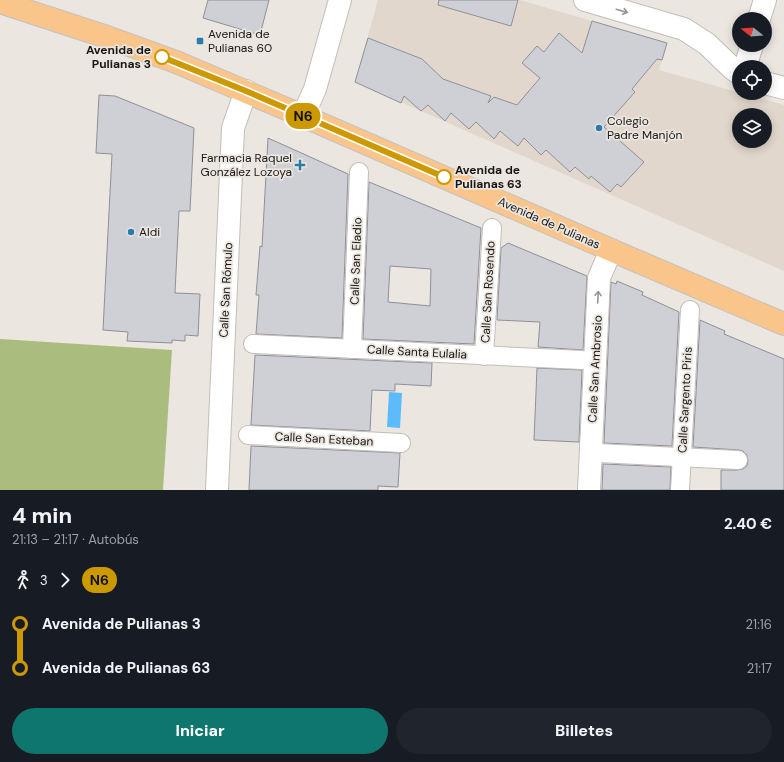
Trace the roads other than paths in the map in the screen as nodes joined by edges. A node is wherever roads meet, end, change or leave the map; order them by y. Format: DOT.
graph roads {
  1 [pos="340,0"];
  2 [pos="584,0"];
  3 [pos="765,0"];
  4 [pos="0,2"];
  5 [pos="761,12"];
  6 [pos="732,68"];
  7 [pos="772,85"];
  8 [pos="784,88"];
  9 [pos="246,91"];
  10 [pos="303,116"];
  11 [pos="359,172"];
  12 [pos="492,228"];
  13 [pos="611,250"];
  14 [pos="690,310"];
  15 [pos="781,319"];
  16 [pos="253,344"];
  17 [pos="352,349"];
  18 [pos="484,356"];
  19 [pos="582,360"];
  20 [pos="248,435"];
  21 [pos="401,443"];
  22 [pos="598,453"];
  23 [pos="682,458"];
  24 [pos="738,460"];
  25 [pos="217,490"];
  26 [pos="589,490"];
  27 [pos="680,490"];
  1 -- 10 [label="street"];
  2 -- 6 [label="street, one-way"];
  3 -- 5 [label="street"];
  4 -- 9 [label="main road, Avenida de Pulianas"];
  7 -- 8 [label="street"];
  9 -- 10 [label="main road, Avenida de Pulianas"];
  9 -- 25 [label="street, Calle San Rómulo"];
  10 -- 13 [label="main road, Avenida de Pulianas"];
  11 -- 17 [label="street, Calle San Eladio"];
  12 -- 18 [label="street, Calle San Rosendo"];
  13 -- 15 [label="main road, Avenida de Pulianas"];
  26 -- 13 [label="street, Calle San Ambrosio, one-way"];
  14 -- 23 [label="street, Calle Sargento Piris"];
  16 -- 17 [label="street, Calle Santa Eulalia"];
  17 -- 18 [label="street, Calle Santa Eulalia"];
  18 -- 19 [label="street, Calle Santa Eulalia"];
  20 -- 21 [label="street, Calle San Esteban"];
  22 -- 23 [label="street"];
  23 -- 24 [label="street"];
  23 -- 27 [label="street, Calle Sargento Piris"];
}
